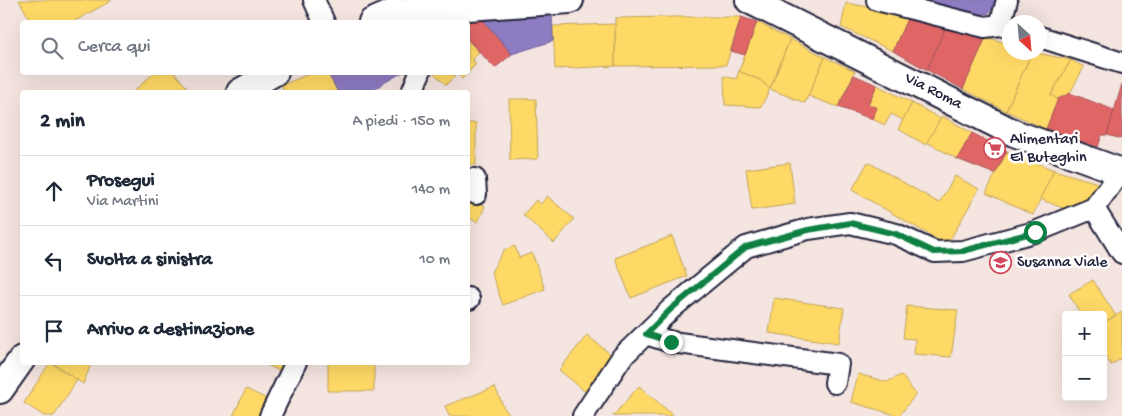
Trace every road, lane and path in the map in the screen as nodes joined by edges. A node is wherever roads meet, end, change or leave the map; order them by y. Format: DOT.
graph roads {
  1 [pos="314,0"];
  2 [pos="570,0"];
  3 [pos="749,0"];
  4 [pos="877,0"];
  5 [pos="1006,0"];
  6 [pos="392,12"];
  7 [pos="1005,15"];
  8 [pos="438,16"];
  9 [pos="323,20"];
  10 [pos="1002,27"];
  11 [pos="1047,40"];
  12 [pos="1122,63"];
  13 [pos="270,75"];
  14 [pos="419,75"];
  15 [pos="244,90"];
  16 [pos="413,90"];
  17 [pos="1121,172"];
  18 [pos="1094,208"];
  19 [pos="1122,253"];
  20 [pos="646,334"];
  21 [pos="20,362"];
  22 [pos="295,365"];
  23 [pos="835,383"];
  24 [pos="0,390"];
  25 [pos="270,416"];
  26 [pos="582,416"];
  1 -- 9 [label="street"];
  2 -- 8 [label="main road"];
  3 -- 17 [label="main road, Via Roma"];
  4 -- 10 [label="street"];
  5 -- 7 [label="street"];
  6 -- 8 [label="main road"];
  11 -- 12 [label="street"];
  13 -- 15 [label="main road"];
  14 -- 16 [label="street"];
  17 -- 18 [label="street"];
  18 -- 19 [label="street"];
  18 -- 20 [label="street"];
  20 -- 23 [label="street"];
  20 -- 26 [label="street"];
  21 -- 24 [label="main road"];
  22 -- 25 [label="street"];
}
